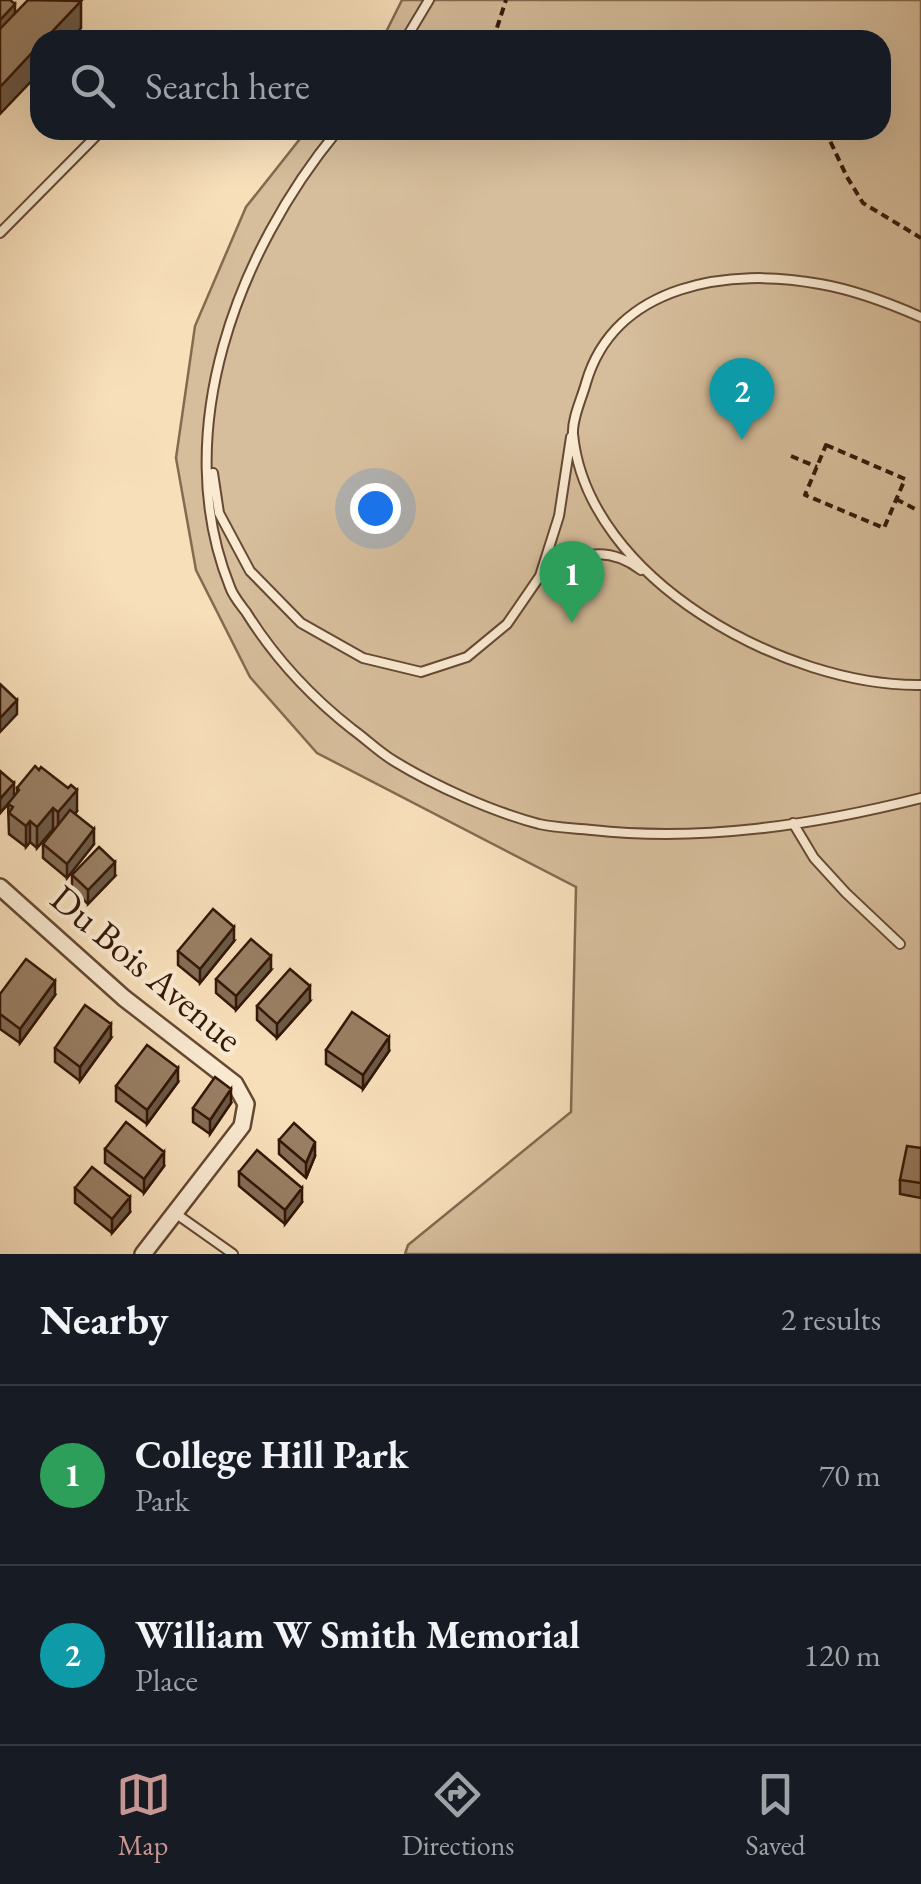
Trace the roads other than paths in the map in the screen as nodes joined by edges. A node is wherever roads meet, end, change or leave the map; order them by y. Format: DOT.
graph roads {
  1 [pos="429,0"];
  2 [pos="411,30"];
  3 [pos="92,140"];
  4 [pos="331,140"];
  5 [pos="0,233"];
  6 [pos="921,318"];
  7 [pos="572,430"];
  8 [pos="207,434"];
  9 [pos="540,576"];
  10 [pos="656,581"];
  11 [pos="921,686"];
  12 [pos="921,798"];
  13 [pos="793,824"];
  14 [pos="0,887"];
  15 [pos="900,944"];
  16 [pos="175,1212"];
  17 [pos="142,1254"];
  18 [pos="233,1254"];
  1 -- 2 [label="lane"];
  3 -- 5 [label="lane"];
  4 -- 8 [label="lane"];
  6 -- 7 [label="lane"];
  7 -- 9 [label="lane"];
  7 -- 10 [label="lane"];
  8 -- 9 [label="lane"];
  8 -- 13 [label="lane"];
  9 -- 10 [label="lane"];
  10 -- 11 [label="lane"];
  12 -- 13 [label="lane"];
  13 -- 15 [label="lane"];
  14 -- 16 [label="street, Du Bois Avenue"];
  16 -- 17 [label="street"];
  16 -- 18 [label="lane"];
}
